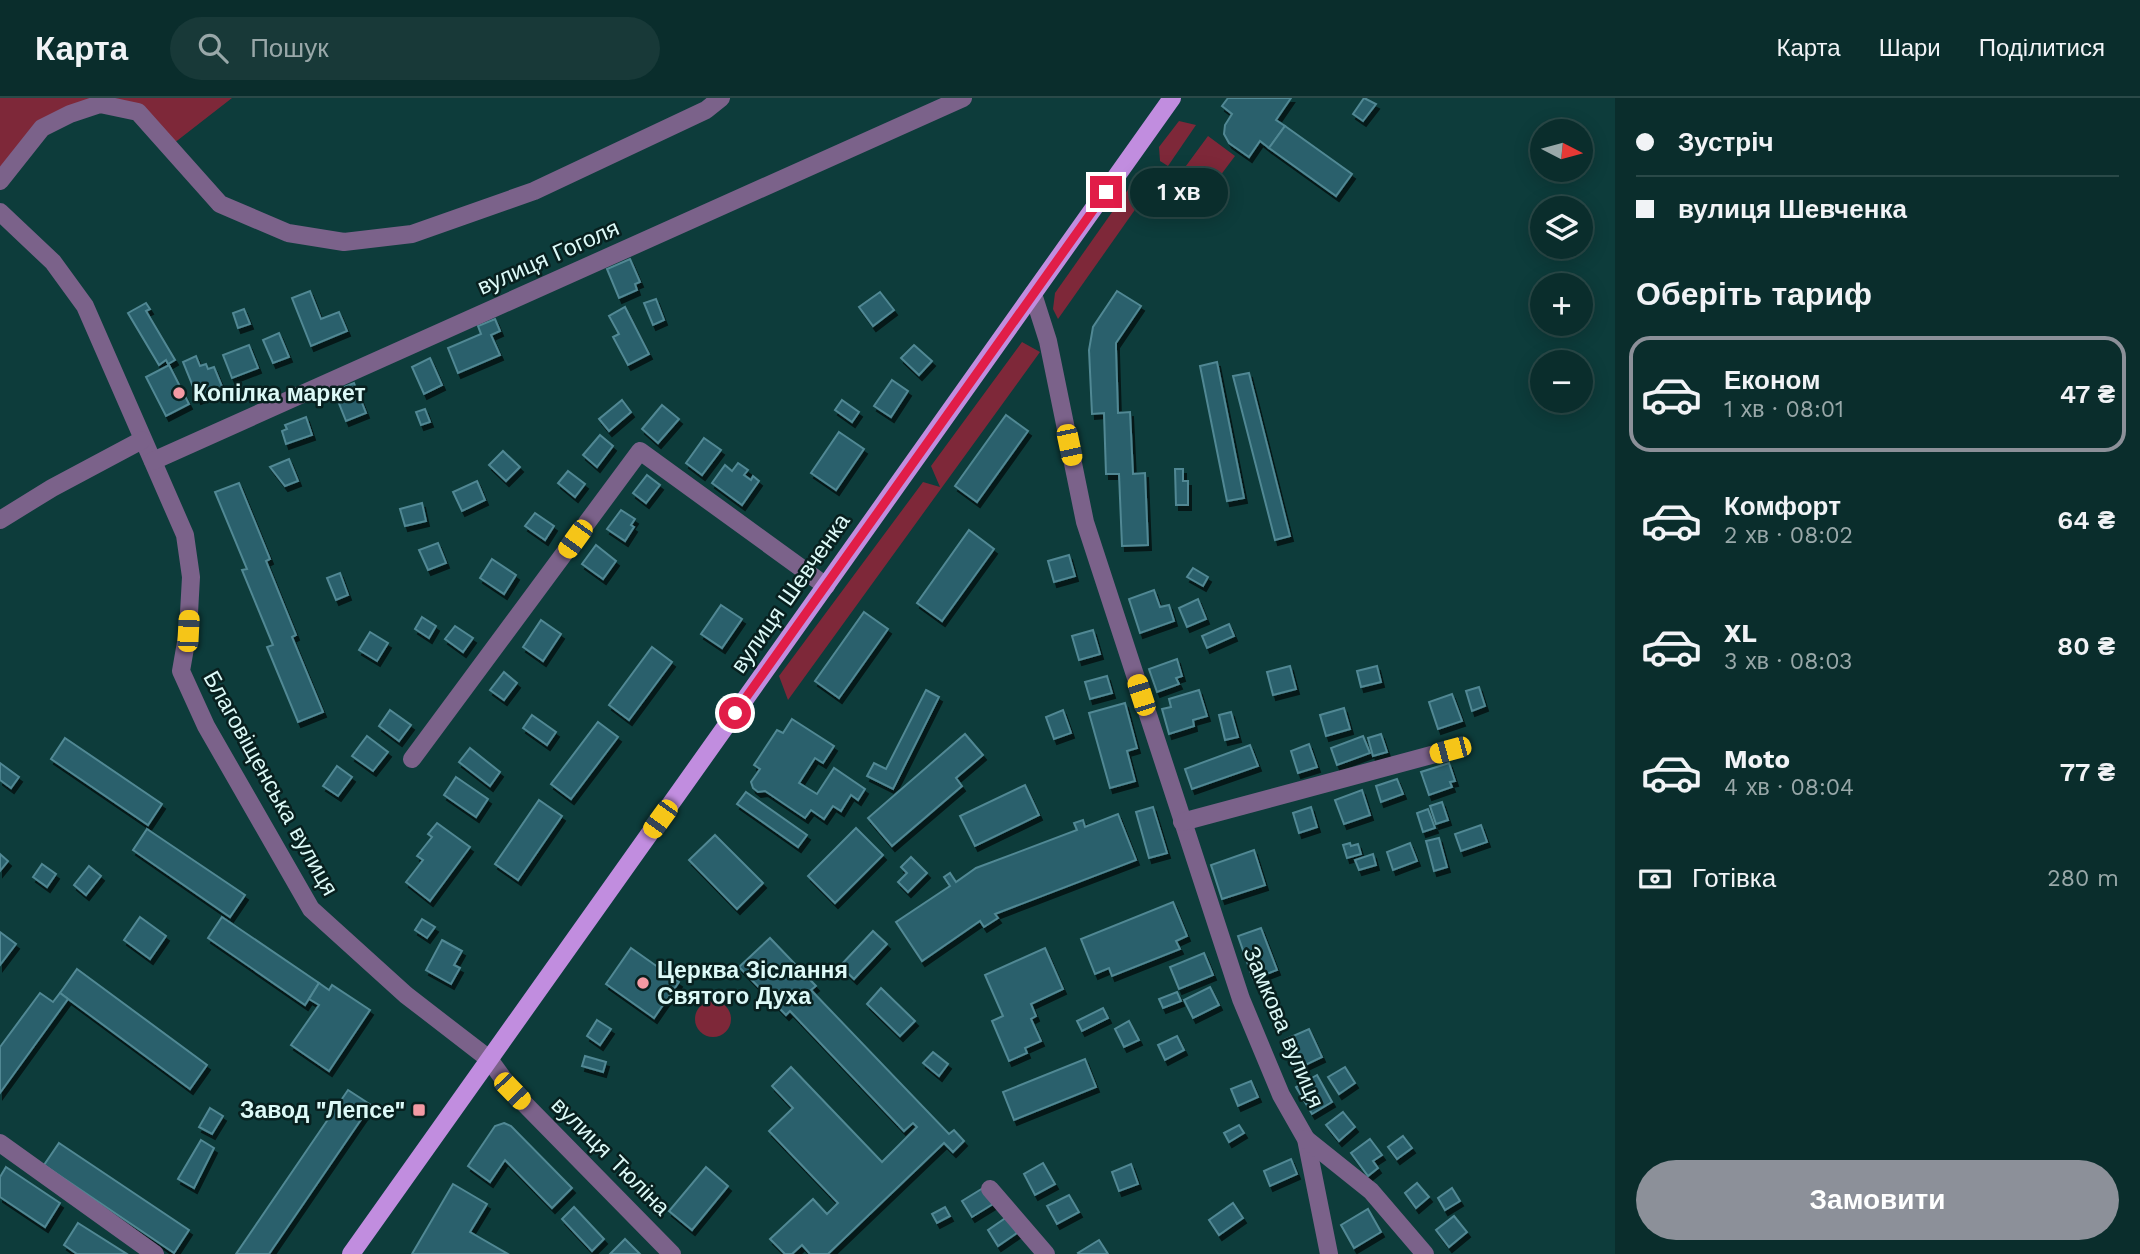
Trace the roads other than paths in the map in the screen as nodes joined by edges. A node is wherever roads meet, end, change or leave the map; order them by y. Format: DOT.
graph roads {
  1 [pos="721,98"];
  2 [pos="963,98"];
  3 [pos="1172,98"];
  4 [pos="0,181"];
  5 [pos="0,212"];
  6 [pos="1033,294"];
  7 [pos="142,440"];
  8 [pos="153,461"];
  9 [pos="0,520"];
  10 [pos="825,586"];
  11 [pos="1450,750"];
  12 [pos="412,759"];
  13 [pos="1182,822"];
  14 [pos="489,1059"];
  15 [pos="1306,1139"];
  16 [pos="0,1143"];
  17 [pos="990,1189"];
  18 [pos="155,1254"];
  19 [pos="351,1254"];
  20 [pos="673,1254"];
  21 [pos="1046,1254"];
  22 [pos="1329,1254"];
  23 [pos="1425,1254"];
  1 -- 4 [label="street"];
  2 -- 8 [label="street, вулиця Гоголя"];
  3 -- 6 [label="main road, вулиця Шевченка"];
  5 -- 7 [label="street, Благовіщенська вулиця"];
  6 -- 10 [label="main road, вулиця Шевченка"];
  6 -- 13 [label="street, Замкова вулиця"];
  7 -- 8 [label="street, Благовіщенська вулиця"];
  7 -- 9 [label="street"];
  8 -- 14 [label="street, Благовіщенська вулиця"];
  10 -- 12 [label="street"];
  10 -- 14 [label="main road, вулиця Шевченка"];
  11 -- 13 [label="street"];
  13 -- 15 [label="street, Замкова вулиця"];
  14 -- 19 [label="main road, вулиця Шевченка"];
  14 -- 20 [label="street, вулиця Тюліна"];
  15 -- 22 [label="street, Замкова вулиця"];
  15 -- 23 [label="street"];
  16 -- 18 [label="street"];
  17 -- 21 [label="street"];
}
